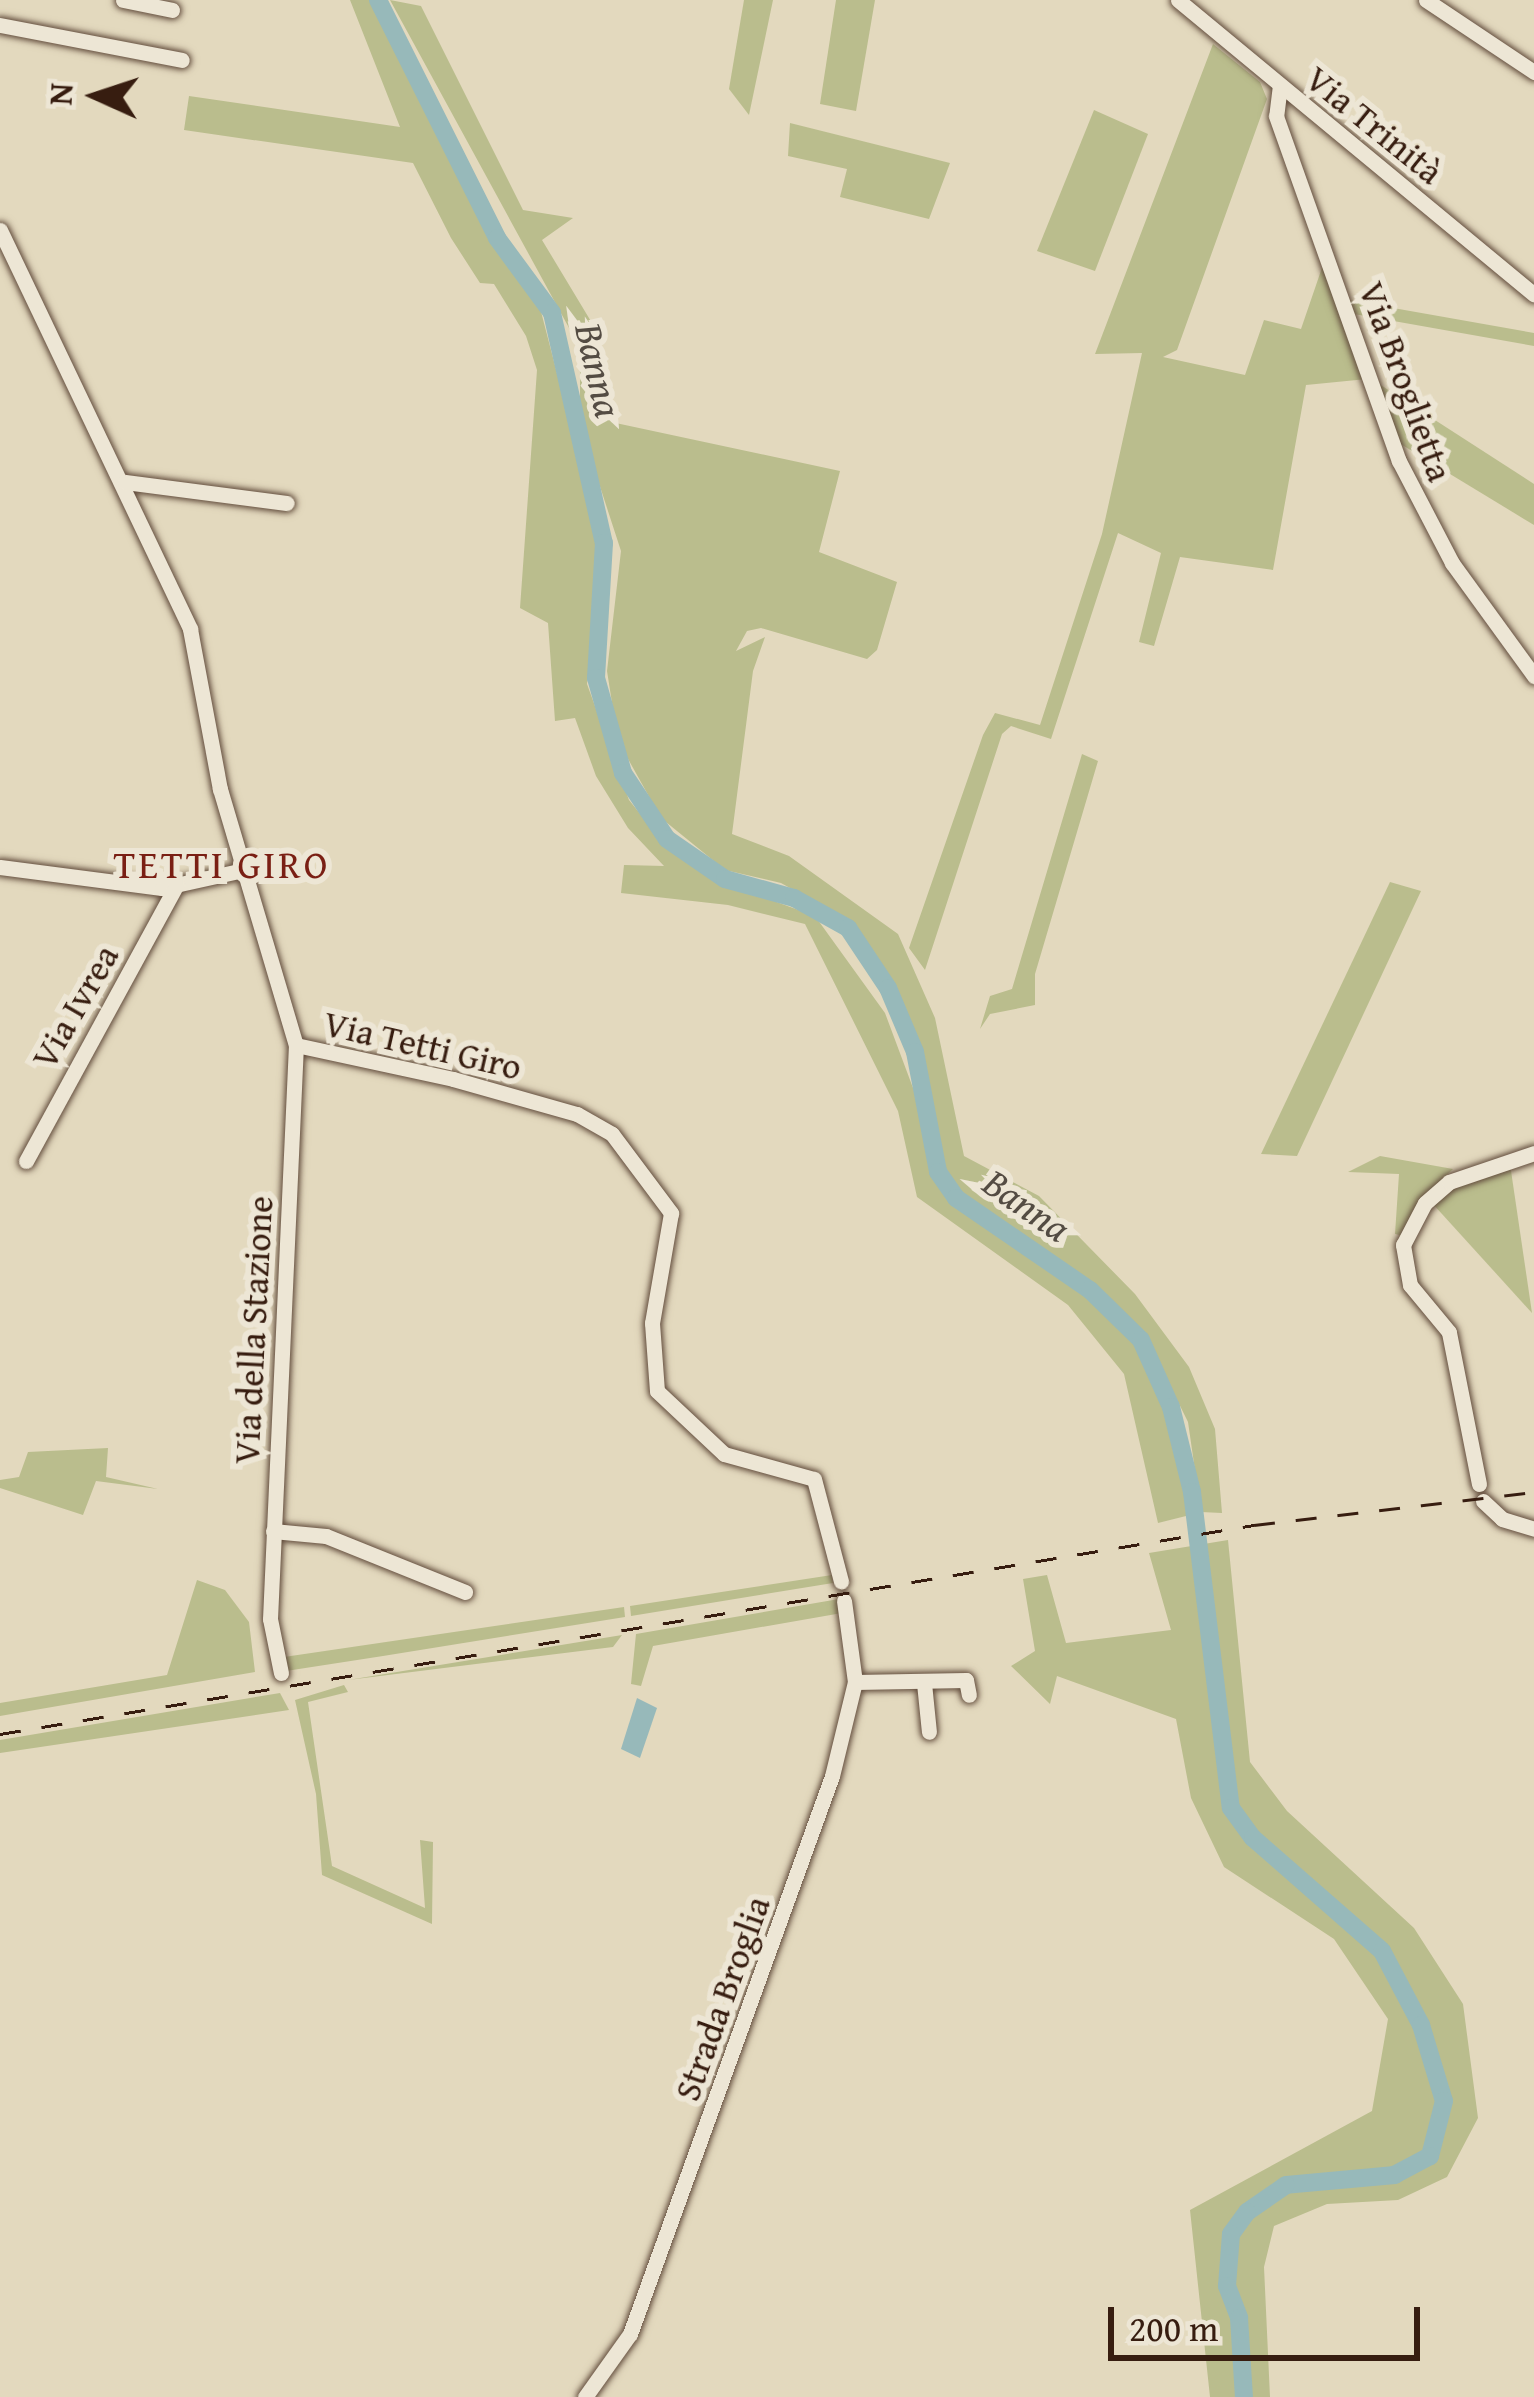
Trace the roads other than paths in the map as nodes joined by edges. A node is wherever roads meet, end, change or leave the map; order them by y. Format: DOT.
graph roads {
  1 [pos="123,0"];
  2 [pos="1178,0"];
  3 [pos="1426,0"];
  4 [pos="172,10"];
  5 [pos="0,25"];
  6 [pos="182,60"];
  7 [pos="1534,72"];
  8 [pos="1280,85"];
  9 [pos="0,230"];
  10 [pos="1534,294"];
  11 [pos="124,482"];
  12 [pos="287,503"];
  13 [pos="1534,676"];
  14 [pos="0,867"];
  15 [pos="248,869"];
  16 [pos="177,884"];
  17 [pos="296,1045"];
  18 [pos="1534,1153"];
  19 [pos="26,1160"];
  20 [pos="1479,1484"];
  21 [pos="1484,1501"];
  22 [pos="1534,1529"];
  23 [pos="274,1531"];
  24 [pos="841,1581"];
  25 [pos="465,1592"];
  26 [pos="844,1601"];
  27 [pos="281,1672"];
  28 [pos="854,1682"];
  29 [pos="924,1683"];
  30 [pos="969,1695"];
  31 [pos="929,1732"];
  32 [pos="585,2397"];
  1 -- 4 [label="street"];
  2 -- 8 [label="street, Via Trinità"];
  3 -- 7 [label="street"];
  5 -- 6 [label="street"];
  8 -- 10 [label="street, Via Trinità"];
  8 -- 13 [label="street, Via Broglietta"];
  9 -- 11 [label="street, Via Tetti Giro"];
  11 -- 12 [label="street"];
  11 -- 15 [label="street, Via Tetti Giro"];
  14 -- 16 [label="street"];
  15 -- 16 [label="street"];
  15 -- 17 [label="street, Via Tetti Giro"];
  16 -- 19 [label="street, Via Ivrea"];
  17 -- 23 [label="street, Via della Stazione"];
  17 -- 24 [label="street, Via Tetti Giro"];
  18 -- 20 [label="street"];
  21 -- 22 [label="street"];
  23 -- 25 [label="street"];
  23 -- 27 [label="street, Via della Stazione"];
  26 -- 28 [label="street, Strada Broglia"];
  28 -- 29 [label="street"];
  28 -- 32 [label="street, Strada Broglia"];
  29 -- 30 [label="street"];
  29 -- 31 [label="street"];
}
